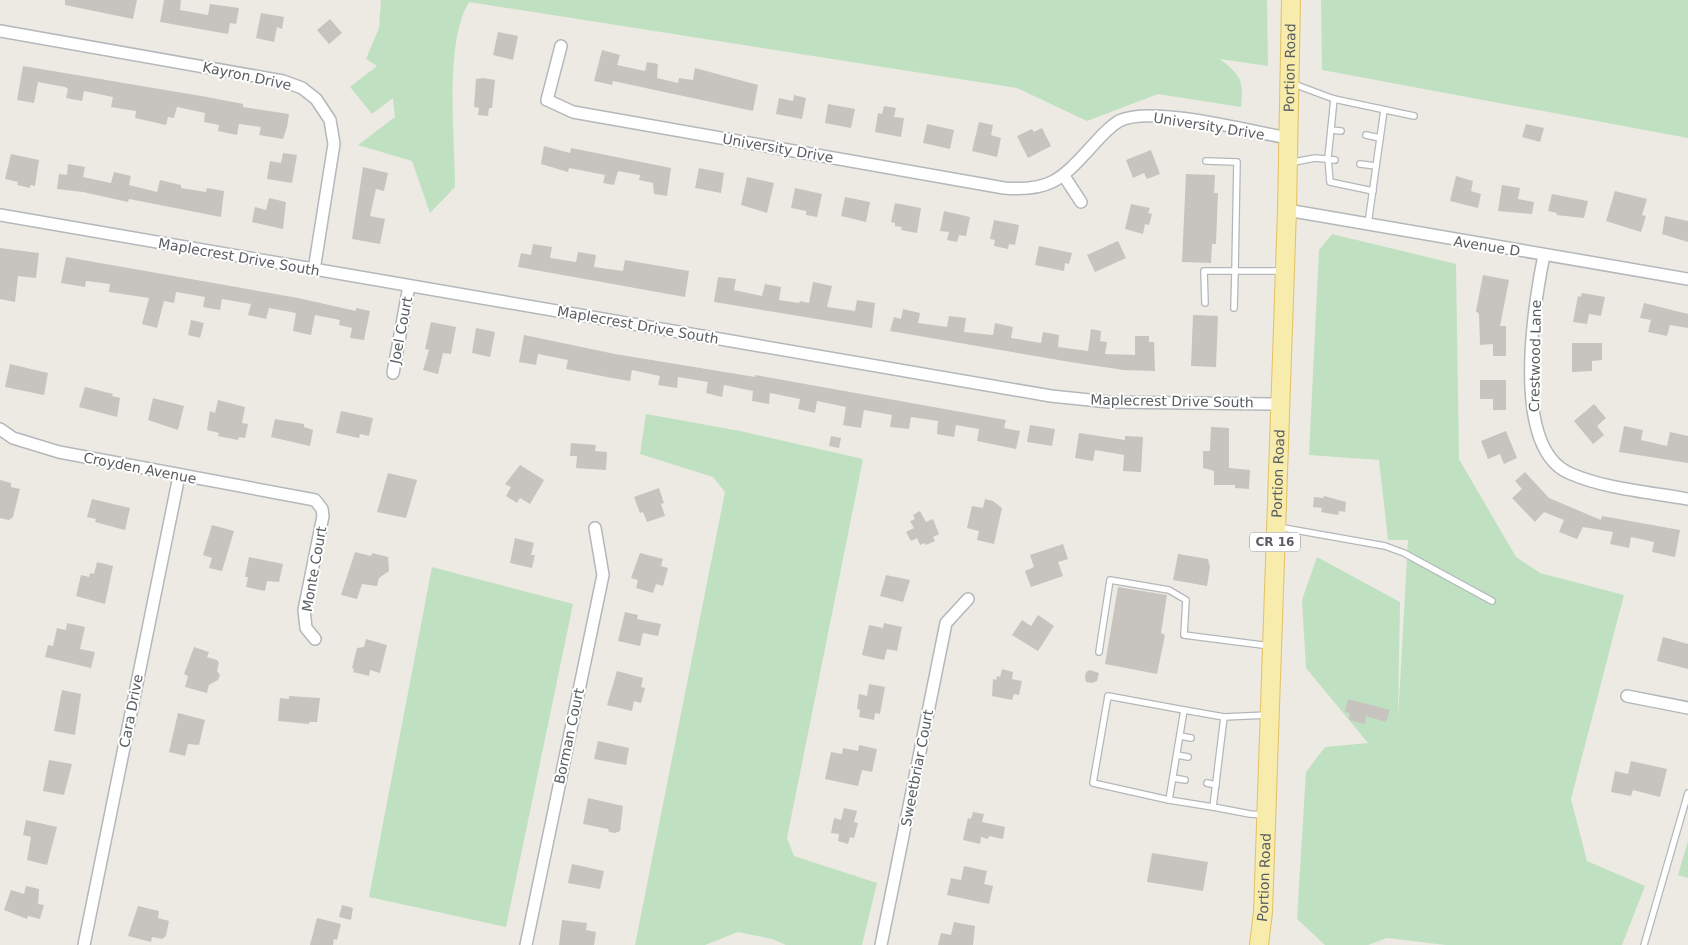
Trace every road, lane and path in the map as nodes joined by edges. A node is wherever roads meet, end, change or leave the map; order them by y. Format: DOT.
graph roads {
  1 [pos="1291,0"];
  2 [pos="0,30"];
  3 [pos="561,46"];
  4 [pos="1289,82"];
  5 [pos="1334,99"];
  6 [pos="1384,110"];
  7 [pos="1414,116"];
  8 [pos="1331,130"];
  9 [pos="1341,131"];
  10 [pos="1366,135"];
  11 [pos="1287,138"];
  12 [pos="1380,138"];
  13 [pos="1328,158"];
  14 [pos="1335,160"];
  15 [pos="1206,161"];
  16 [pos="1287,163"];
  17 [pos="1360,164"];
  18 [pos="1376,166"];
  19 [pos="1064,176"];
  20 [pos="1372,191"];
  21 [pos="1081,202"];
  22 [pos="1287,210"];
  23 [pos="0,215"];
  24 [pos="1368,225"];
  25 [pos="1544,255"];
  26 [pos="314,270"];
  27 [pos="1236,270"];
  28 [pos="1283,271"];
  29 [pos="1688,279"];
  30 [pos="409,286"];
  31 [pos="1206,303"];
  32 [pos="1234,308"];
  33 [pos="392,373"];
  34 [pos="1280,404"];
  35 [pos="0,429"];
  36 [pos="179,476"];
  37 [pos="284,496"];
  38 [pos="1688,499"];
  39 [pos="1276,527"];
  40 [pos="595,528"];
  41 [pos="968,599"];
  42 [pos="1492,600"];
  43 [pos="314,639"];
  44 [pos="1272,646"];
  45 [pos="1099,652"];
  46 [pos="1627,696"];
  47 [pos="1688,708"];
  48 [pos="1184,710"];
  49 [pos="1270,715"];
  50 [pos="1224,717"];
  51 [pos="1180,736"];
  52 [pos="1191,738"];
  53 [pos="1177,755"];
  54 [pos="1188,757"];
  55 [pos="1211,761"];
  56 [pos="1218,762"];
  57 [pos="1173,778"];
  58 [pos="1185,780"];
  59 [pos="1207,783"];
  60 [pos="1216,785"];
  61 [pos="1688,793"];
  62 [pos="1169,800"];
  63 [pos="1213,807"];
  64 [pos="1266,815"];
  65 [pos="84,945"];
  66 [pos="526,945"];
  67 [pos="881,945"];
  68 [pos="1259,945"];
  69 [pos="1644,945"];
  1 -- 4 [label="main road, Portion Road / CR 16"];
  2 -- 26 [label="street, Kayron Drive"];
  3 -- 19 [label="street, University Drive"];
  4 -- 5 [label="lane"];
  4 -- 11 [label="main road, Portion Road / CR 16"];
  5 -- 6 [label="lane"];
  5 -- 8 [label="lane"];
  6 -- 7 [label="lane"];
  6 -- 12 [label="lane"];
  8 -- 9 [label="lane"];
  8 -- 13 [label="lane"];
  10 -- 12 [label="lane"];
  11 -- 16 [label="main road, Portion Road / CR 16"];
  11 -- 19 [label="street, University Drive"];
  12 -- 18 [label="lane"];
  13 -- 14 [label="lane"];
  13 -- 16 [label="lane"];
  13 -- 20 [label="lane"];
  15 -- 27 [label="lane"];
  16 -- 22 [label="main road, Portion Road / CR 16"];
  17 -- 18 [label="lane"];
  18 -- 20 [label="lane"];
  19 -- 21 [label="street"];
  20 -- 24 [label="lane"];
  22 -- 24 [label="street, Avenue D"];
  22 -- 28 [label="main road, Portion Road / CR 16"];
  23 -- 26 [label="street, Maplecrest Drive South"];
  24 -- 25 [label="street, Avenue D"];
  25 -- 29 [label="street, Avenue D"];
  25 -- 38 [label="street, Crestwood Lane"];
  26 -- 30 [label="street, Maplecrest Drive South"];
  27 -- 28 [label="lane"];
  27 -- 31 [label="lane"];
  27 -- 32 [label="lane"];
  28 -- 34 [label="main road, Portion Road / CR 16"];
  30 -- 33 [label="street, Joel Court"];
  30 -- 34 [label="street, Maplecrest Drive South"];
  34 -- 39 [label="main road, Portion Road / CR 16"];
  35 -- 36 [label="street, Croyden Avenue"];
  36 -- 37 [label="street, Croyden Avenue"];
  36 -- 65 [label="street, Cara Drive"];
  37 -- 43 [label="street, Monte Court"];
  39 -- 42 [label="lane"];
  39 -- 44 [label="main road, Portion Road / CR 16"];
  40 -- 66 [label="street, Borman Court"];
  41 -- 67 [label="street, Sweetbriar Court"];
  44 -- 45 [label="lane"];
  44 -- 49 [label="main road, Portion Road / CR 16"];
  46 -- 47 [label="street"];
  48 -- 50 [label="lane"];
  48 -- 51 [label="lane"];
  48 -- 62 [label="lane"];
  49 -- 50 [label="lane"];
  49 -- 64 [label="main road, Portion Road / CR 16"];
  50 -- 56 [label="lane"];
  51 -- 52 [label="lane"];
  51 -- 53 [label="lane"];
  53 -- 54 [label="lane"];
  53 -- 57 [label="lane"];
  55 -- 56 [label="lane"];
  56 -- 60 [label="lane"];
  57 -- 58 [label="lane"];
  57 -- 62 [label="lane"];
  59 -- 60 [label="lane"];
  60 -- 63 [label="lane"];
  61 -- 69 [label="lane"];
  62 -- 63 [label="lane"];
  63 -- 64 [label="lane"];
  64 -- 68 [label="main road, Portion Road / CR 16"];
}
